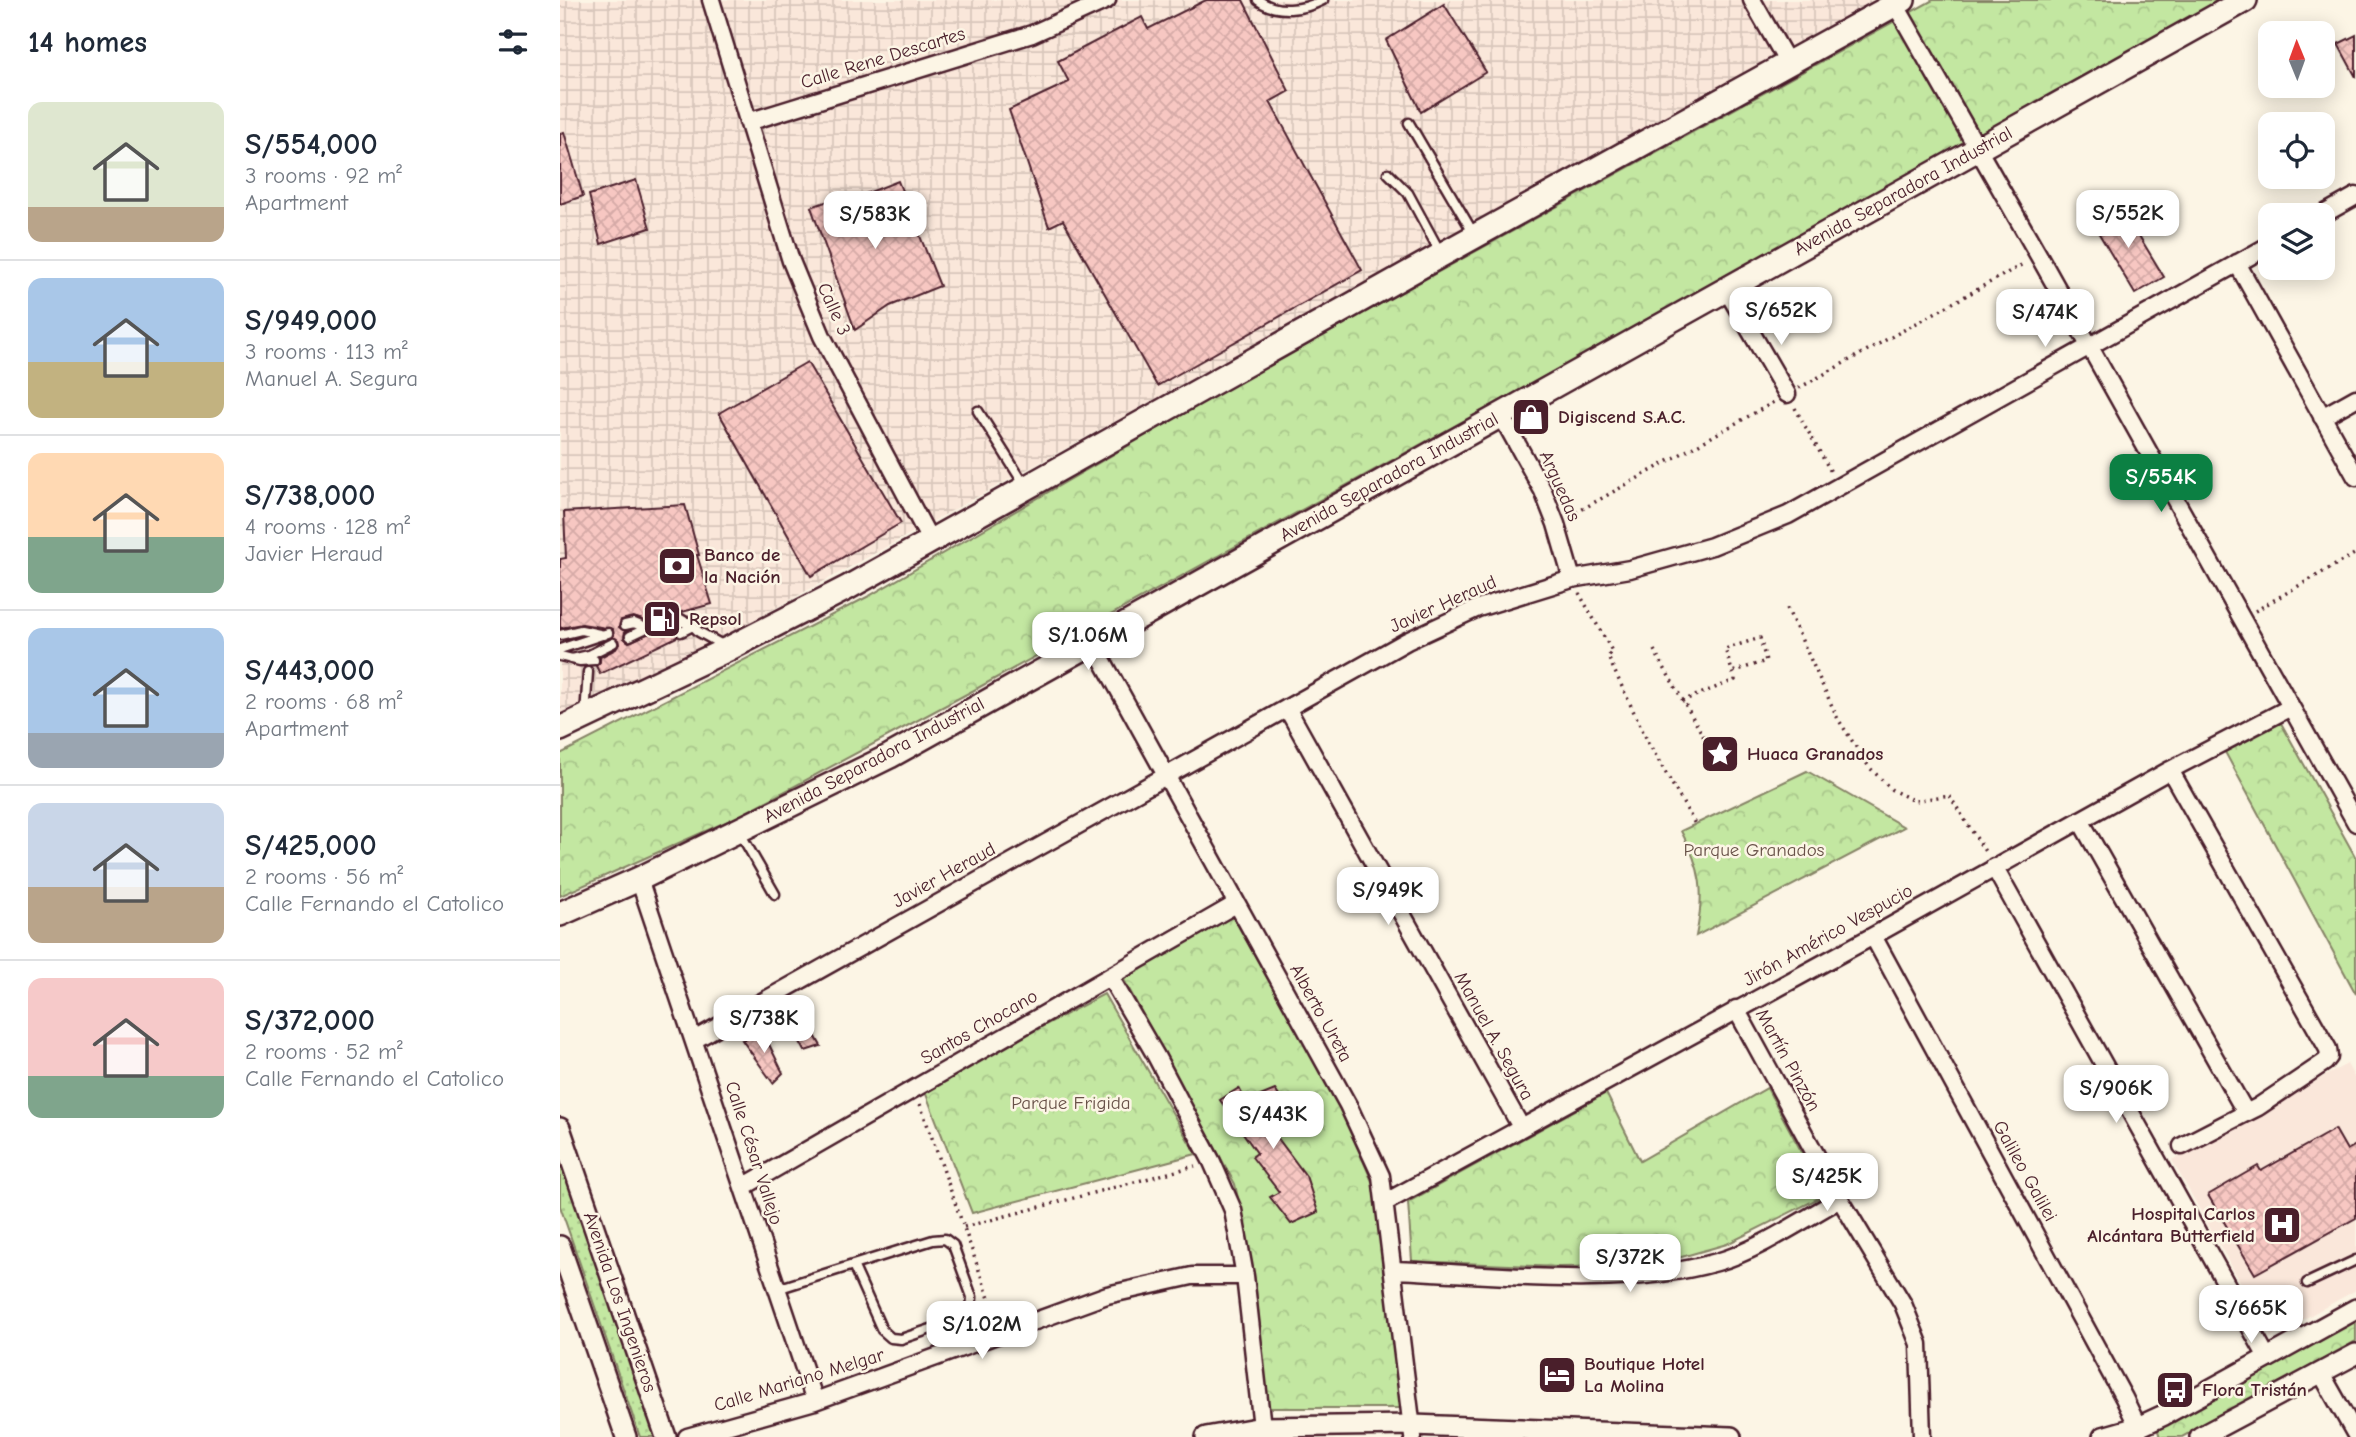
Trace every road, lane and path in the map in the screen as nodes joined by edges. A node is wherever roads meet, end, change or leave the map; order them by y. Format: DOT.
graph roads {
  1 [pos="711,0"];
  2 [pos="1107,0"];
  3 [pos="1258,0"];
  4 [pos="1323,0"];
  5 [pos="1752,0"];
  6 [pos="2245,0"];
  7 [pos="1899,2"];
  8 [pos="1788,63"];
  9 [pos="748,122"];
  10 [pos="1409,123"];
  11 [pos="1978,150"];
  12 [pos="1388,173"];
  13 [pos="2356,196"];
  14 [pos="2335,208"];
  15 [pos="1475,236"];
  16 [pos="2258,252"];
  17 [pos="1441,255"];
  18 [pos="2237,263"];
  19 [pos="1726,289"];
  20 [pos="2088,346"];
  21 [pos="1787,394"];
  22 [pos="2356,398"];
  23 [pos="978,411"];
  24 [pos="1501,415"];
  25 [pos="2322,417"];
  26 [pos="2356,477"];
  27 [pos="1838,486"];
  28 [pos="1026,487"];
  29 [pos="930,540"];
  30 [pos="2356,552"];
  31 [pos="1572,579"];
  32 [pos="1787,608"];
  33 [pos="2241,619"];
  34 [pos="625,625"];
  35 [pos="693,626"];
  36 [pos="646,628"];
  37 [pos="681,632"];
  38 [pos="560,635"];
  39 [pos="630,636"];
  40 [pos="613,643"];
  41 [pos="1093,643"];
  42 [pos="560,649"];
  43 [pos="728,649"];
  44 [pos="1654,650"];
  45 [pos="560,656"];
  46 [pos="576,660"];
  47 [pos="594,660"];
  48 [pos="1732,672"];
  49 [pos="1682,701"];
  50 [pos="2291,707"];
  51 [pos="1287,708"];
  52 [pos="560,712"];
  53 [pos="585,717"];
  54 [pos="560,729"];
  55 [pos="1713,753"];
  56 [pos="2170,770"];
  57 [pos="1165,775"];
  58 [pos="2080,820"];
  59 [pos="2356,823"];
  60 [pos="1695,824"];
  61 [pos="738,831"];
  62 [pos="1994,867"];
  63 [pos="639,879"];
  64 [pos="775,894"];
  65 [pos="1236,904"];
  66 [pos="560,914"];
  67 [pos="1873,936"];
  68 [pos="1110,976"];
  69 [pos="1736,1009"];
  70 [pos="694,1040"];
  71 [pos="915,1089"];
  72 [pos="2246,1113"];
  73 [pos="560,1128"];
  74 [pos="1521,1128"];
  75 [pos="2182,1146"];
  76 [pos="1212,1162"];
  77 [pos="743,1187"];
  78 [pos="1840,1199"];
  79 [pos="1386,1202"];
  80 [pos="964,1227"];
  81 [pos="560,1246"];
  82 [pos="2356,1259"];
  83 [pos="853,1265"];
  84 [pos="1394,1270"];
  85 [pos="1245,1276"];
  86 [pos="2307,1283"];
  87 [pos="777,1289"];
  88 [pos="2356,1309"];
  89 [pos="1002,1334"];
  90 [pos="2356,1354"];
  91 [pos="2267,1359"];
  92 [pos="2321,1373"];
  93 [pos="815,1401"];
  94 [pos="1262,1427"];
  95 [pos="1413,1431"];
  96 [pos="2139,1432"];
  97 [pos="2356,1435"];
  98 [pos="626,1437"];
  99 [pos="666,1437"];
  100 [pos="687,1437"];
  101 [pos="1206,1437"];
  102 [pos="1731,1437"];
  103 [pos="1922,1437"];
  104 [pos="2104,1437"];
  105 [pos="2200,1437"];
  1 -- 9 [label="street, Calle 3"];
  2 -- 9 [label="street, Calle Rene Descartes"];
  3 -- 4 [label="lane"];
  5 -- 8 [label="street"];
  6 -- 11 [label="main road, Avenida Separadora Industrial"];
  7 -- 8 [label="main road"];
  7 -- 11 [label="street"];
  8 -- 15 [label="main road"];
  9 -- 29 [label="street, Calle 3"];
  10 -- 15 [label="lane"];
  11 -- 19 [label="main road, Avenida Separadora Industrial"];
  11 -- 20 [label="street"];
  12 -- 17 [label="lane"];
  13 -- 14 [label="street"];
  15 -- 17 [label="main road"];
  16 -- 18 [label="street, Javier Heraud"];
  17 -- 28 [label="main road"];
  18 -- 20 [label="street, Javier Heraud"];
  18 -- 25 [label="street"];
  19 -- 21 [label="street"];
  19 -- 24 [label="main road, Avenida Separadora Industrial"];
  20 -- 27 [label="street, Javier Heraud"];
  20 -- 33 [label="street"];
  21 -- 27 [label="path"];
  22 -- 25 [label="street"];
  23 -- 28 [label="lane"];
  24 -- 31 [label="street, Arguedas"];
  24 -- 41 [label="main road, Avenida Separadora Industrial"];
  25 -- 26 [label="street"];
  27 -- 31 [label="street, Javier Heraud"];
  28 -- 29 [label="main road"];
  29 -- 43 [label="main road"];
  30 -- 33 [label="path"];
  31 -- 51 [label="street, Javier Heraud"];
  31 -- 60 [label="path"];
  32 -- 62 [label="path"];
  33 -- 50 [label="street"];
  34 -- 36 [label="lane"];
  35 -- 36 [label="lane"];
  35 -- 37 [label="lane"];
  35 -- 43 [label="lane"];
  36 -- 39 [label="lane"];
  38 -- 42 [label="lane"];
  40 -- 46 [label="lane"];
  41 -- 57 [label="street, Alberto Ureta"];
  41 -- 61 [label="main road, Avenida Separadora Industrial"];
  43 -- 53 [label="main road"];
  44 -- 49 [label="path"];
  45 -- 46 [label="lane"];
  46 -- 47 [label="lane"];
  46 -- 53 [label="lane"];
  48 -- 48 [label="path"];
  48 -- 49 [label="path"];
  49 -- 55 [label="path"];
  50 -- 56 [label="street, Jirón Américo Vespucio"];
  50 -- 59 [label="street"];
  51 -- 57 [label="street, Javier Heraud"];
  51 -- 74 [label="street, Manuel A. Segura"];
  52 -- 53 [label="main road"];
  53 -- 54 [label="main road"];
  56 -- 58 [label="street, Jirón Américo Vespucio"];
  56 -- 72 [label="street"];
  57 -- 65 [label="street, Alberto Ureta"];
  57 -- 70 [label="street, Javier Heraud"];
  58 -- 62 [label="street, Jirón Américo Vespucio"];
  58 -- 72 [label="street"];
  61 -- 63 [label="main road, Avenida Separadora Industrial"];
  61 -- 64 [label="lane"];
  62 -- 67 [label="street, Jirón Américo Vespucio"];
  62 -- 91 [label="street"];
  63 -- 66 [label="main road, Avenida Separadora Industrial"];
  63 -- 70 [label="street, Calle César Vallejo"];
  65 -- 68 [label="street, Santos Chocano"];
  65 -- 79 [label="street, Alberto Ureta"];
  67 -- 69 [label="street, Jirón Américo Vespucio"];
  67 -- 96 [label="street, Galileo Galilei"];
  68 -- 71 [label="street, Santos Chocano"];
  68 -- 76 [label="street"];
  69 -- 74 [label="street, Jirón Américo Vespucio"];
  69 -- 78 [label="street, Martín Pinzón"];
  70 -- 77 [label="street, Calle César Vallejo"];
  71 -- 77 [label="street, Santos Chocano"];
  71 -- 80 [label="path"];
  72 -- 75 [label="street"];
  73 -- 99 [label="street, Avenida Los Ingenieros"];
  74 -- 79 [label="street, Jirón Américo Vespucio"];
  76 -- 80 [label="path"];
  76 -- 85 [label="street"];
  77 -- 87 [label="street, Calle César Vallejo"];
  78 -- 84 [label="street"];
  78 -- 103 [label="street, Martín Pinzón"];
  79 -- 84 [label="street, Alberto Ureta"];
  80 -- 89 [label="path"];
  81 -- 98 [label="street, Avenida Los Ingenieros"];
  82 -- 86 [label="lane"];
  83 -- 83 [label="lane"];
  83 -- 87 [label="lane"];
  84 -- 95 [label="street, Alberto Ureta"];
  85 -- 89 [label="street, Calle Mariano Melgar"];
  85 -- 94 [label="street"];
  87 -- 93 [label="street, Calle César Vallejo"];
  88 -- 91 [label="street"];
  89 -- 93 [label="street, Calle Mariano Melgar"];
  90 -- 92 [label="street"];
  91 -- 96 [label="street"];
  92 -- 97 [label="street"];
  92 -- 105 [label="street"];
  93 -- 100 [label="street, Calle Mariano Melgar"];
  94 -- 95 [label="street"];
  94 -- 101 [label="street"];
  95 -- 102 [label="street"];
  96 -- 104 [label="street"];
}
